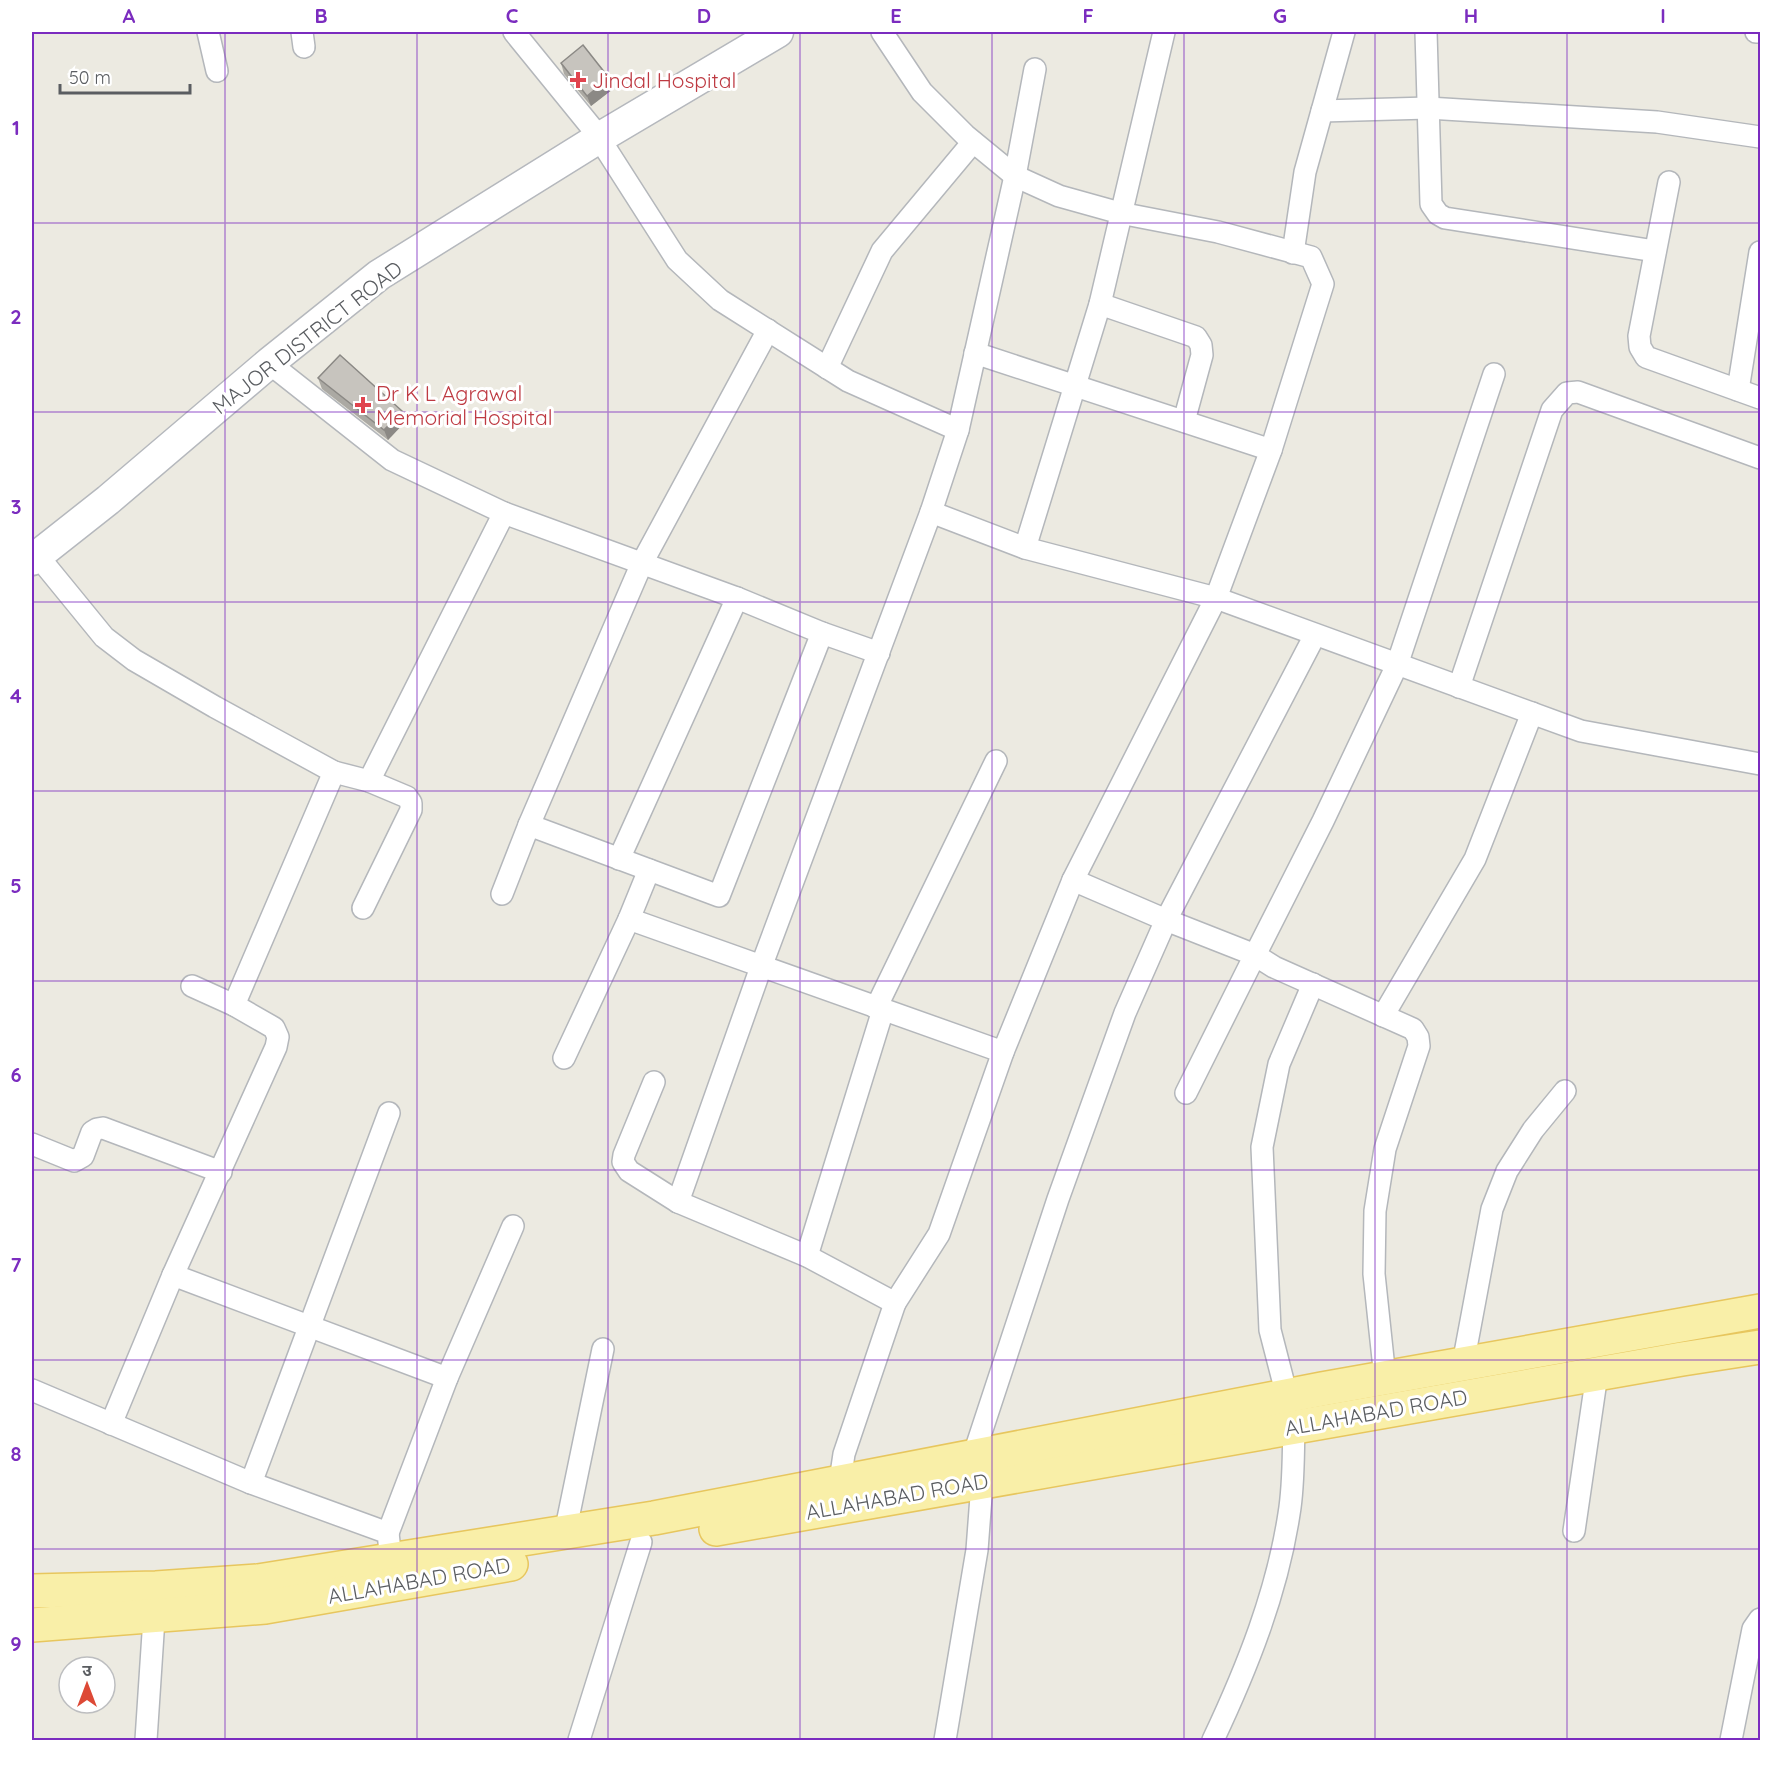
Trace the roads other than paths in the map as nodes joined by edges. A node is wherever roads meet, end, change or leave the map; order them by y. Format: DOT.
graph roads {
  1 [pos="208,32"];
  2 [pos="514,32"];
  3 [pos="747,32"];
  4 [pos="778,32"];
  5 [pos="882,32"];
  6 [pos="1164,32"];
  7 [pos="1344,32"];
  8 [pos="1426,32"];
  9 [pos="1035,69"];
  10 [pos="217,71"];
  11 [pos="1428,108"];
  12 [pos="1322,111"];
  13 [pos="596,133"];
  14 [pos="1761,137"];
  15 [pos="973,142"];
  16 [pos="1015,176"];
  17 [pos="1669,182"];
  18 [pos="1120,213"];
  19 [pos="1655,251"];
  20 [pos="1761,252"];
  21 [pos="1293,253"];
  22 [pos="1100,304"];
  23 [pos="768,330"];
  24 [pos="975,352"];
  25 [pos="269,363"];
  26 [pos="827,368"];
  27 [pos="1494,374"];
  28 [pos="1074,385"];
  29 [pos="1738,390"];
  30 [pos="1761,398"];
  31 [pos="1184,421"];
  32 [pos="958,430"];
  33 [pos="1271,450"];
  34 [pos="1761,458"];
  35 [pos="931,512"];
  36 [pos="504,513"];
  37 [pos="1025,548"];
  38 [pos="33,550"];
  39 [pos="642,563"];
  40 [pos="737,598"];
  41 [pos="1216,598"];
  42 [pos="822,633"];
  43 [pos="1315,634"];
  44 [pos="879,653"];
  45 [pos="1397,665"];
  46 [pos="1459,687"];
  47 [pos="1532,713"];
  48 [pos="996,761"];
  49 [pos="1761,764"];
  50 [pos="334,772"];
  51 [pos="369,781"];
  52 [pos="529,825"];
  53 [pos="619,859"];
  54 [pos="649,870"];
  55 [pos="1073,880"];
  56 [pos="502,894"];
  57 [pos="363,908"];
  58 [pos="629,919"];
  59 [pos="1166,920"];
  60 [pos="1255,955"];
  61 [pos="761,967"];
  62 [pos="1313,984"];
  63 [pos="192,986"];
  64 [pos="234,1005"];
  65 [pos="880,1009"];
  66 [pos="1383,1016"];
  67 [pos="1003,1052"];
  68 [pos="564,1058"];
  69 [pos="654,1082"];
  70 [pos="1564,1091"];
  71 [pos="1186,1093"];
  72 [pos="389,1113"];
  73 [pos="32,1144"];
  74 [pos="221,1172"];
  75 [pos="678,1202"];
  76 [pos="513,1226"];
  77 [pos="807,1256"];
  78 [pos="173,1275"];
  79 [pos="895,1303"];
  80 [pos="1761,1311"];
  81 [pos="309,1326"];
  82 [pos="1761,1347"];
  83 [pos="603,1349"];
  84 [pos="1462,1364"];
  85 [pos="1597,1374"];
  86 [pos="447,1378"];
  87 [pos="1385,1378"];
  88 [pos="32,1390"];
  89 [pos="1291,1411"];
  90 [pos="111,1424"];
  91 [pos="980,1464"];
  92 [pos="251,1483"];
  93 [pos="841,1494"];
  94 [pos="1574,1531"];
  95 [pos="566,1533"];
  96 [pos="640,1542"];
  97 [pos="389,1560"];
  98 [pos="32,1591"];
  99 [pos="155,1601"];
  100 [pos="1761,1618"];
  101 [pos="32,1625"];
  102 [pos="146,1740"];
  103 [pos="579,1740"];
  104 [pos="945,1740"];
  105 [pos="1214,1740"];
  106 [pos="1731,1740"];
  1 -- 10 [label="street"];
  2 -- 13 [label="street"];
  3 -- 13 [label="street"];
  4 -- 13 [label="street"];
  5 -- 15 [label="street"];
  6 -- 18 [label="street"];
  7 -- 12 [label="street"];
  8 -- 11 [label="street"];
  9 -- 16 [label="street"];
  11 -- 12 [label="street"];
  11 -- 14 [label="street"];
  11 -- 19 [label="street"];
  12 -- 21 [label="street"];
  13 -- 23 [label="street"];
  13 -- 25 [label="street, MAJOR DISTRICT ROAD"];
  13 -- 38 [label="street"];
  15 -- 16 [label="street"];
  15 -- 26 [label="street"];
  16 -- 18 [label="street"];
  16 -- 24 [label="street"];
  17 -- 19 [label="street"];
  18 -- 21 [label="street"];
  18 -- 22 [label="street"];
  19 -- 29 [label="street"];
  20 -- 29 [label="street"];
  21 -- 33 [label="street"];
  22 -- 28 [label="street"];
  22 -- 31 [label="street"];
  23 -- 26 [label="street"];
  23 -- 39 [label="street"];
  24 -- 28 [label="street"];
  24 -- 32 [label="street"];
  25 -- 36 [label="street"];
  25 -- 38 [label="street, MAJOR DISTRICT ROAD"];
  26 -- 32 [label="street"];
  27 -- 45 [label="street"];
  28 -- 31 [label="street"];
  28 -- 37 [label="street"];
  29 -- 30 [label="street"];
  31 -- 33 [label="street"];
  32 -- 35 [label="street"];
  33 -- 41 [label="street"];
  34 -- 46 [label="street"];
  35 -- 37 [label="street"];
  35 -- 44 [label="street"];
  36 -- 39 [label="street"];
  36 -- 51 [label="street"];
  37 -- 41 [label="street"];
  38 -- 50 [label="street"];
  39 -- 40 [label="street"];
  39 -- 52 [label="street"];
  40 -- 42 [label="street"];
  40 -- 53 [label="street"];
  41 -- 43 [label="street"];
  41 -- 55 [label="street"];
  42 -- 44 [label="street"];
  42 -- 54 [label="street"];
  43 -- 45 [label="street"];
  43 -- 59 [label="street"];
  44 -- 61 [label="street"];
  45 -- 46 [label="street"];
  45 -- 60 [label="street"];
  46 -- 47 [label="street"];
  47 -- 49 [label="street"];
  47 -- 66 [label="street"];
  48 -- 65 [label="street"];
  50 -- 51 [label="street"];
  50 -- 64 [label="street"];
  51 -- 57 [label="street"];
  52 -- 53 [label="street"];
  52 -- 56 [label="street"];
  53 -- 54 [label="street"];
  54 -- 58 [label="street"];
  55 -- 59 [label="street"];
  55 -- 67 [label="street"];
  58 -- 61 [label="street"];
  58 -- 68 [label="street"];
  59 -- 60 [label="street"];
  59 -- 91 [label="street"];
  60 -- 62 [label="street"];
  60 -- 71 [label="street"];
  61 -- 65 [label="street"];
  61 -- 75 [label="street"];
  62 -- 66 [label="street"];
  62 -- 89 [label="street"];
  63 -- 64 [label="street"];
  64 -- 74 [label="street"];
  65 -- 67 [label="street"];
  65 -- 77 [label="street"];
  66 -- 87 [label="street"];
  67 -- 79 [label="street"];
  69 -- 75 [label="street"];
  70 -- 84 [label="street"];
  72 -- 81 [label="street"];
  73 -- 74 [label="street"];
  74 -- 78 [label="street"];
  75 -- 77 [label="street"];
  76 -- 86 [label="street"];
  77 -- 79 [label="street"];
  78 -- 81 [label="street"];
  78 -- 90 [label="street"];
  79 -- 93 [label="street"];
  80 -- 84 [label="main road"];
  81 -- 86 [label="street"];
  81 -- 92 [label="street"];
  82 -- 85 [label="main road, ALLAHABAD ROAD"];
  83 -- 95 [label="street"];
  84 -- 87 [label="main road"];
  85 -- 89 [label="main road, ALLAHABAD ROAD"];
  85 -- 94 [label="street"];
  86 -- 97 [label="street"];
  87 -- 89 [label="main road"];
  88 -- 90 [label="street"];
  89 -- 91 [label="main road, ALLAHABAD ROAD"];
  89 -- 105 [label="street"];
  90 -- 92 [label="street"];
  91 -- 93 [label="main road, ALLAHABAD ROAD"];
  91 -- 104 [label="street"];
  92 -- 97 [label="street"];
  93 -- 95 [label="main road"];
  93 -- 96 [label="main road, ALLAHABAD ROAD"];
  95 -- 97 [label="main road"];
  96 -- 97 [label="main road, ALLAHABAD ROAD"];
  96 -- 103 [label="street"];
  97 -- 99 [label="main road, ALLAHABAD ROAD"];
  98 -- 99 [label="main road"];
  99 -- 101 [label="main road, ALLAHABAD ROAD"];
  99 -- 102 [label="street"];
  100 -- 106 [label="street"];
}
